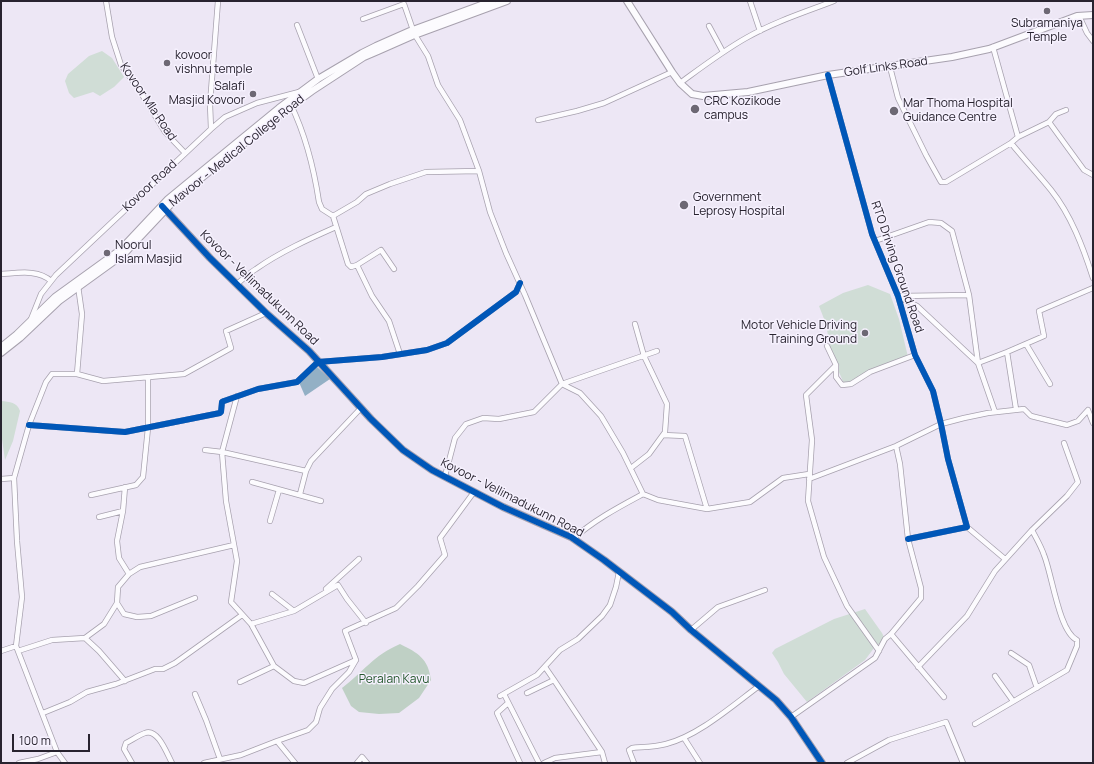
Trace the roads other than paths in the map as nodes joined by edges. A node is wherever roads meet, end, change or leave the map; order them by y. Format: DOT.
graph roads {
  1 [pos="106,1"];
  2 [pos="218,1"];
  3 [pos="492,1"];
  4 [pos="507,1"];
  5 [pos="627,1"];
  6 [pos="750,1"];
  7 [pos="834,1"];
  8 [pos="1093,15"];
  9 [pos="1079,16"];
  10 [pos="363,19"];
  11 [pos="297,25"];
  12 [pos="709,26"];
  13 [pos="760,31"];
  14 [pos="414,33"];
  15 [pos="1093,42"];
  16 [pos="993,47"];
  17 [pos="723,52"];
  18 [pos="890,67"];
  19 [pos="672,72"];
  20 [pos="828,75"];
  21 [pos="318,79"];
  22 [pos="680,83"];
  23 [pos="310,89"];
  24 [pos="302,91"];
  25 [pos="292,105"];
  26 [pos="1066,110"];
  27 [pos="538,120"];
  28 [pos="1049,122"];
  29 [pos="211,129"];
  30 [pos="1018,137"];
  31 [pos="1011,143"];
  32 [pos="186,153"];
  33 [pos="479,171"];
  34 [pos="1093,175"];
  35 [pos="164,208"];
  36 [pos="333,216"];
  37 [pos="145,227"];
  38 [pos="336,227"];
  39 [pos="875,241"];
  40 [pos="357,266"];
  41 [pos="394,269"];
  42 [pos="1,274"];
  43 [pos="1093,278"];
  44 [pos="51,282"];
  45 [pos="520,283"];
  46 [pos="237,284"];
  47 [pos="78,286"];
  48 [pos="1093,288"];
  49 [pos="898,296"];
  50 [pos="969,296"];
  51 [pos="266,313"];
  52 [pos="636,324"];
  53 [pos="30,325"];
  54 [pos="1026,344"];
  55 [pos="827,346"];
  56 [pos="1,347"];
  57 [pos="657,351"];
  58 [pos="1007,352"];
  59 [pos="1,354"];
  60 [pos="400,354"];
  61 [pos="915,355"];
  62 [pos="644,356"];
  63 [pos="318,362"];
  64 [pos="978,363"];
  65 [pos="836,365"];
  66 [pos="77,374"];
  67 [pos="148,377"];
  68 [pos="562,384"];
  69 [pos="1050,384"];
  70 [pos="237,396"];
  71 [pos="361,408"];
  72 [pos="1016,409"];
  73 [pos="995,412"];
  74 [pos="1093,423"];
  75 [pos="941,424"];
  76 [pos="29,425"];
  77 [pos="148,428"];
  78 [pos="663,435"];
  79 [pos="1064,443"];
  80 [pos="896,446"];
  81 [pos="205,450"];
  82 [pos="222,452"];
  83 [pos="631,468"];
  84 [pos="306,472"];
  85 [pos="445,476"];
  86 [pos="809,477"];
  87 [pos="14,478"];
  88 [pos="1,479"];
  89 [pos="252,482"];
  90 [pos="125,487"];
  91 [pos="279,490"];
  92 [pos="474,492"];
  93 [pos="300,494"];
  94 [pos="643,494"];
  95 [pos="91,495"];
  96 [pos="321,500"];
  97 [pos="707,509"];
  98 [pos="123,511"];
  99 [pos="99,517"];
  100 [pos="270,521"];
  101 [pos="967,527"];
  102 [pos="1032,530"];
  103 [pos="573,539"];
  104 [pos="908,539"];
  105 [pos="234,545"];
  106 [pos="359,559"];
  107 [pos="1005,559"];
  108 [pos="619,572"];
  109 [pos="129,574"];
  110 [pos="765,590"];
  111 [pos="322,593"];
  112 [pos="272,594"];
  113 [pos="196,598"];
  114 [pos="117,603"];
  115 [pos="294,611"];
  116 [pos="242,615"];
  117 [pos="366,623"];
  118 [pos="251,624"];
  119 [pos="691,630"];
  120 [pos="892,634"];
  121 [pos="85,638"];
  122 [pos="16,646"];
  123 [pos="1,651"];
  124 [pos="18,651"];
  125 [pos="879,651"];
  126 [pos="1011,653"];
  127 [pos="356,660"];
  128 [pos="274,666"];
  129 [pos="545,666"];
  130 [pos="918,667"];
  131 [pos="994,676"];
  132 [pos="554,680"];
  133 [pos="125,681"];
  134 [pos="240,682"];
  135 [pos="759,686"];
  136 [pos="1036,688"];
  137 [pos="527,693"];
  138 [pos="195,694"];
  139 [pos="944,697"];
  140 [pos="1013,702"];
  141 [pos="508,703"];
  142 [pos="42,712"];
  143 [pos="791,717"];
  144 [pos="976,724"];
  145 [pos="684,738"];
  146 [pos="277,741"];
  147 [pos="57,752"];
  148 [pos="602,752"];
  149 [pos="220,760"];
  150 [pos="20,763"];
  151 [pos="65,763"];
  152 [pos="132,763"];
  153 [pos="172,763"];
  154 [pos="204,763"];
  155 [pos="295,763"];
  156 [pos="357,763"];
  157 [pos="367,763"];
  158 [pos="520,763"];
  159 [pos="539,763"];
  160 [pos="544,763"];
  161 [pos="605,763"];
  162 [pos="634,763"];
  163 [pos="700,763"];
  164 [pos="822,763"];
  165 [pos="847,763"];
  166 [pos="963,763"];
  1 -- 32 [label="street, Kovoor Mla Road"];
  2 -- 29 [label="street"];
  3 -- 14 [label="main road"];
  4 -- 14 [label="main road, Mavoor - Medical College Road"];
  5 -- 19 [label="main road, Golf Links Road"];
  6 -- 13 [label="street"];
  7 -- 13 [label="street"];
  8 -- 9 [label="main road, Golf Links Road"];
  9 -- 15 [label="street"];
  9 -- 16 [label="main road, Golf Links Road"];
  10 -- 14 [label="street"];
  11 -- 21 [label="street"];
  12 -- 17 [label="street"];
  13 -- 17 [label="street"];
  14 -- 21 [label="main road"];
  14 -- 23 [label="main road, Mavoor - Medical College Road"];
  14 -- 33 [label="street"];
  16 -- 18 [label="main road, Golf Links Road"];
  16 -- 30 [label="street"];
  17 -- 22 [label="street"];
  18 -- 20 [label="main road, Golf Links Road"];
  18 -- 31 [label="street"];
  19 -- 22 [label="main road, Golf Links Road"];
  19 -- 27 [label="street"];
  20 -- 22 [label="main road, Golf Links Road"];
  20 -- 39 [label="street, RTO Driving Ground Road"];
  21 -- 23 [label="main road"];
  23 -- 24 [label="main road"];
  23 -- 25 [label="main road, Mavoor - Medical College Road"];
  24 -- 29 [label="street, Kovoor Road"];
  24 -- 35 [label="main road"];
  25 -- 35 [label="main road, Mavoor - Medical College Road"];
  25 -- 36 [label="street"];
  26 -- 28 [label="street"];
  28 -- 30 [label="street"];
  28 -- 34 [label="street"];
  29 -- 32 [label="street, Kovoor Road"];
  30 -- 31 [label="street"];
  31 -- 43 [label="street"];
  32 -- 44 [label="street, Kovoor Road"];
  33 -- 36 [label="street"];
  33 -- 45 [label="street"];
  35 -- 37 [label="main road, Mavoor - Medical College Road"];
  35 -- 46 [label="street, Kovoor - Vellimadukunn Road"];
  36 -- 38 [label="street"];
  37 -- 47 [label="main road, Mavoor - Medical College Road"];
  37 -- 53 [label="main road"];
  38 -- 40 [label="street"];
  38 -- 46 [label="street"];
  39 -- 49 [label="street, RTO Driving Ground Road"];
  39 -- 50 [label="street"];
  40 -- 41 [label="street"];
  40 -- 60 [label="street"];
  42 -- 44 [label="street"];
  44 -- 53 [label="street, Kovoor Road"];
  45 -- 60 [label="street"];
  45 -- 68 [label="street"];
  46 -- 51 [label="street, Kovoor - Vellimadukunn Road"];
  47 -- 53 [label="main road, Mavoor - Medical College Road"];
  47 -- 66 [label="street"];
  48 -- 54 [label="street"];
  49 -- 50 [label="street"];
  49 -- 61 [label="street, RTO Driving Ground Road"];
  49 -- 64 [label="street"];
  50 -- 64 [label="street"];
  51 -- 63 [label="street, Kovoor - Vellimadukunn Road"];
  51 -- 67 [label="street"];
  52 -- 62 [label="street"];
  53 -- 56 [label="main road"];
  53 -- 59 [label="main road, Mavoor - Medical College Road"];
  54 -- 58 [label="street"];
  54 -- 69 [label="street"];
  55 -- 65 [label="street"];
  57 -- 62 [label="street"];
  58 -- 64 [label="street"];
  58 -- 72 [label="street"];
  60 -- 63 [label="street"];
  61 -- 65 [label="street"];
  61 -- 75 [label="street, RTO Driving Ground Road"];
  62 -- 68 [label="street"];
  62 -- 78 [label="street"];
  63 -- 70 [label="street"];
  63 -- 71 [label="street, Kovoor - Vellimadukunn Road"];
  64 -- 73 [label="street"];
  65 -- 86 [label="street"];
  66 -- 67 [label="street"];
  66 -- 76 [label="street"];
  67 -- 77 [label="street"];
  68 -- 83 [label="street"];
  68 -- 85 [label="street"];
  70 -- 77 [label="street"];
  70 -- 82 [label="street"];
  71 -- 84 [label="street"];
  71 -- 85 [label="street, Kovoor - Vellimadukunn Road"];
  72 -- 73 [label="street"];
  72 -- 74 [label="street"];
  73 -- 75 [label="street"];
  75 -- 80 [label="street"];
  75 -- 101 [label="street, RTO Driving Ground Road"];
  76 -- 77 [label="street"];
  76 -- 87 [label="street"];
  77 -- 90 [label="street"];
  78 -- 83 [label="street"];
  78 -- 97 [label="street"];
  79 -- 102 [label="street"];
  80 -- 86 [label="street"];
  80 -- 104 [label="street"];
  81 -- 82 [label="street"];
  82 -- 84 [label="street"];
  82 -- 105 [label="street"];
  83 -- 94 [label="street"];
  84 -- 93 [label="street"];
  85 -- 92 [label="street, Kovoor - Vellimadukunn Road"];
  86 -- 97 [label="street"];
  86 -- 125 [label="street"];
  87 -- 88 [label="street"];
  87 -- 122 [label="street"];
  89 -- 91 [label="street"];
  90 -- 95 [label="street"];
  90 -- 98 [label="street"];
  91 -- 93 [label="street"];
  91 -- 100 [label="street"];
  92 -- 103 [label="street, Kovoor - Vellimadukunn Road"];
  92 -- 117 [label="street"];
  93 -- 96 [label="street"];
  94 -- 97 [label="street"];
  94 -- 103 [label="street"];
  98 -- 99 [label="street"];
  98 -- 109 [label="street"];
  101 -- 104 [label="street"];
  101 -- 107 [label="street"];
  102 -- 107 [label="street"];
  102 -- 136 [label="street"];
  103 -- 108 [label="street, Kovoor - Vellimadukunn Road"];
  104 -- 120 [label="street"];
  105 -- 109 [label="street"];
  105 -- 116 [label="street"];
  106 -- 111 [label="street"];
  107 -- 130 [label="street"];
  108 -- 119 [label="street, Kovoor - Vellimadukunn Road"];
  108 -- 129 [label="street"];
  109 -- 114 [label="street"];
  110 -- 119 [label="street"];
  111 -- 115 [label="street"];
  111 -- 117 [label="street"];
  112 -- 115 [label="street"];
  113 -- 114 [label="street"];
  114 -- 121 [label="street"];
  115 -- 118 [label="street"];
  116 -- 118 [label="street"];
  116 -- 133 [label="street"];
  117 -- 127 [label="street"];
  118 -- 128 [label="street"];
  119 -- 135 [label="street, Kovoor - Vellimadukunn Road"];
  120 -- 125 [label="street"];
  120 -- 130 [label="street"];
  121 -- 124 [label="street"];
  121 -- 133 [label="street"];
  122 -- 123 [label="street"];
  122 -- 124 [label="street"];
  124 -- 142 [label="street"];
  125 -- 143 [label="street"];
  126 -- 136 [label="street"];
  127 -- 128 [label="street"];
  127 -- 146 [label="street"];
  128 -- 134 [label="street"];
  129 -- 132 [label="street"];
  129 -- 141 [label="street"];
  130 -- 139 [label="street"];
  131 -- 140 [label="street"];
  132 -- 137 [label="street"];
  132 -- 148 [label="street"];
  133 -- 142 [label="street"];
  135 -- 143 [label="street, Kovoor - Vellimadukunn Road"];
  135 -- 145 [label="street"];
  136 -- 140 [label="street"];
  138 -- 149 [label="street"];
  140 -- 144 [label="street"];
  141 -- 158 [label="street"];
  141 -- 159 [label="street"];
  142 -- 147 [label="street"];
  143 -- 164 [label="street, Kovoor - Vellimadukunn Road"];
  145 -- 162 [label="street"];
  145 -- 163 [label="street"];
  146 -- 149 [label="street"];
  146 -- 155 [label="street"];
  147 -- 150 [label="street"];
  147 -- 151 [label="street"];
  148 -- 160 [label="street"];
  148 -- 161 [label="street"];
  149 -- 154 [label="street"];
  152 -- 153 [label="street"];
  156 -- 157 [label="street"];
  165 -- 166 [label="street"];
}
